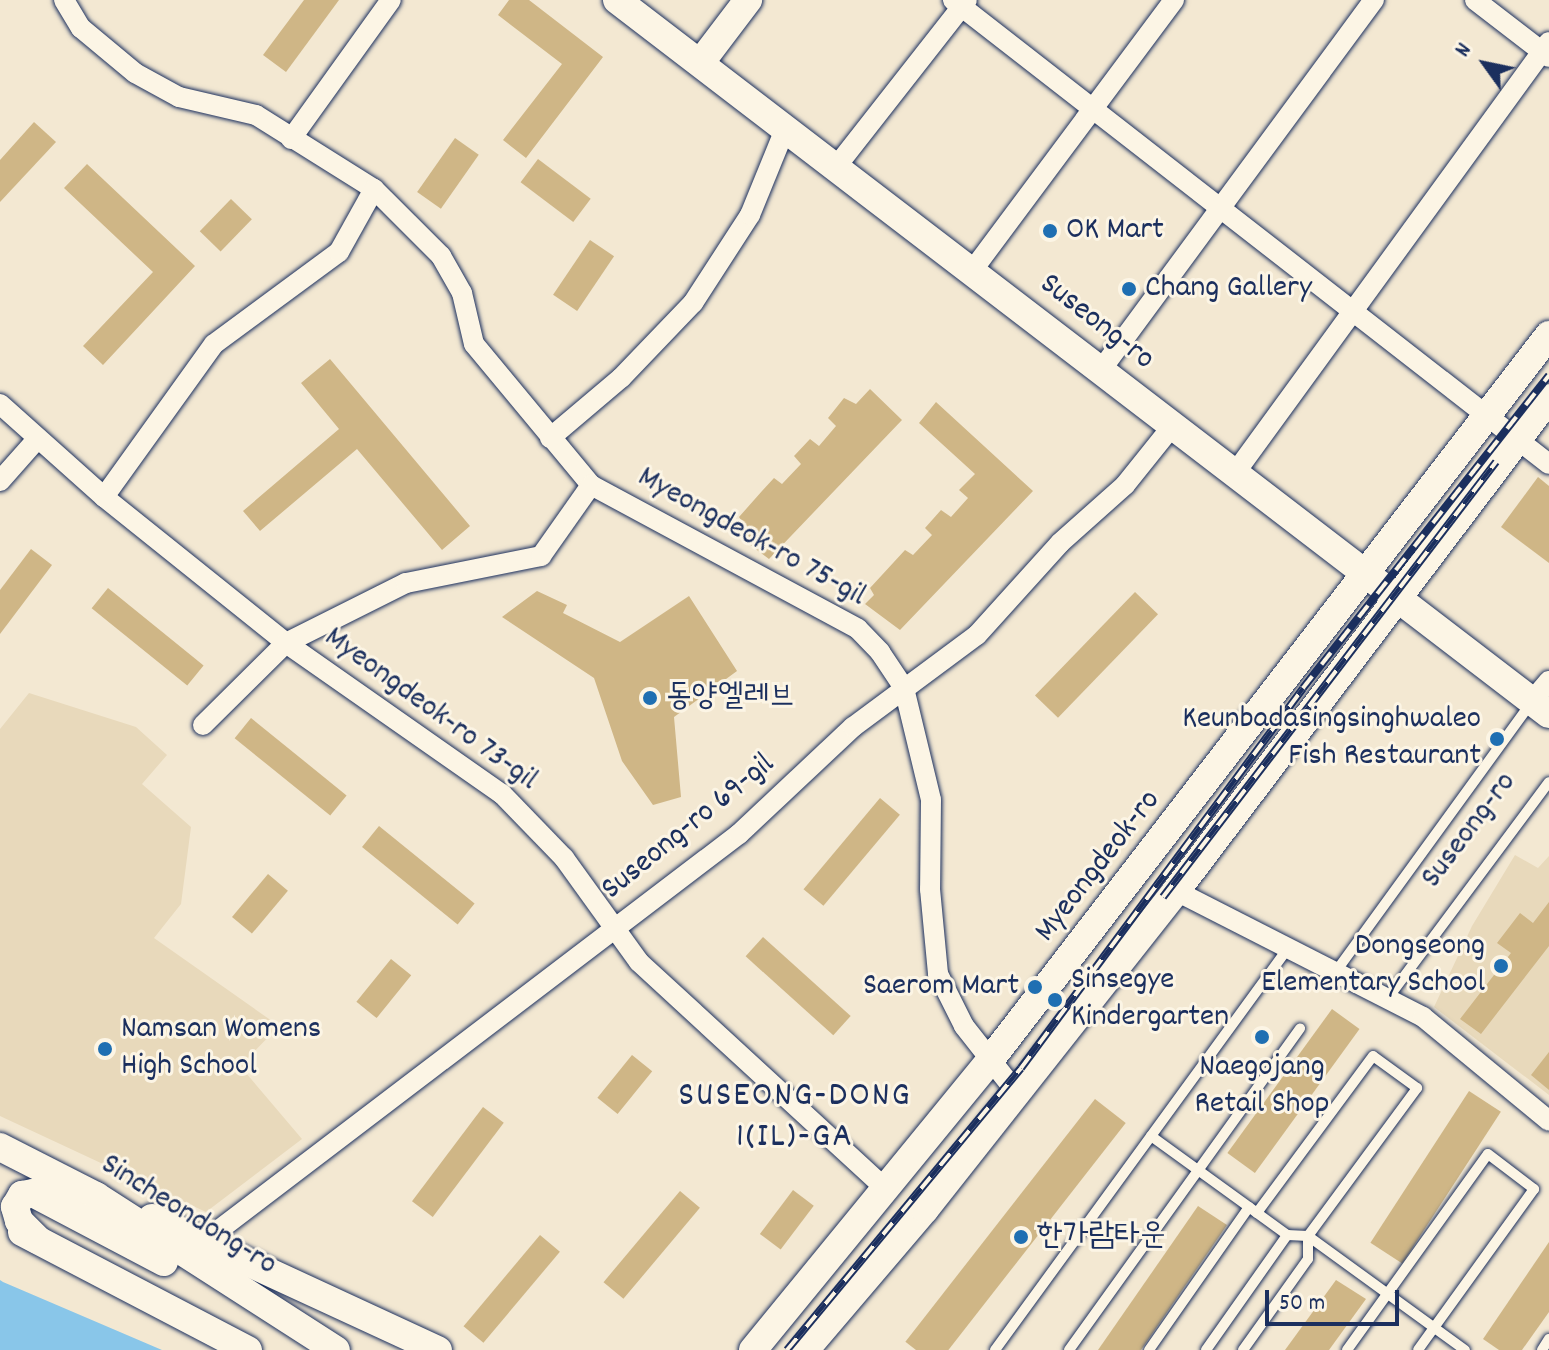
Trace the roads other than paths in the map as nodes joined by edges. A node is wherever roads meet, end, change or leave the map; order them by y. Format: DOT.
graph roads {
  1 [pos="64,0"];
  2 [pos="391,0"];
  3 [pos="617,0"];
  4 [pos="748,0"];
  5 [pos="1174,0"];
  6 [pos="1374,0"];
  7 [pos="1475,0"];
  8 [pos="960,2"];
  9 [pos="1547,50"];
  10 [pos="701,62"];
  11 [pos="1091,107"];
  12 [pos="786,127"];
  13 [pos="291,139"];
  14 [pos="836,167"];
  15 [pos="374,189"];
  16 [pos="1219,210"];
  17 [pos="972,271"];
  18 [pos="1353,310"];
  19 [pos="1549,335"];
  20 [pos="1101,370"];
  21 [pos="1549,398"];
  22 [pos="0,404"];
  23 [pos="1487,415"];
  24 [pos="1173,425"];
  25 [pos="38,438"];
  26 [pos="550,438"];
  27 [pos="1518,440"];
  28 [pos="1549,464"];
  29 [pos="1235,473"];
  30 [pos="0,481"];
  31 [pos="591,485"];
  32 [pos="104,497"];
  33 [pos="1367,575"];
  34 [pos="1398,598"];
  35 [pos="286,643"];
  36 [pos="904,688"];
  37 [pos="1543,699"];
  38 [pos="203,725"];
  39 [pos="1549,782"];
  40 [pos="1176,891"];
  41 [pos="612,930"];
  42 [pos="1290,945"];
  43 [pos="1337,970"];
  44 [pos="1388,998"];
  45 [pos="1300,1028"];
  46 [pos="991,1059"];
  47 [pos="1017,1093"];
  48 [pos="1549,1121"];
  49 [pos="1151,1136"];
  50 [pos="0,1147"];
  51 [pos="1199,1171"];
  52 [pos="886,1189"];
  53 [pos="96,1196"];
  54 [pos="1253,1210"];
  55 [pos="0,1221"];
  56 [pos="1287,1235"];
  57 [pos="1308,1236"];
  58 [pos="207,1239"];
  59 [pos="38,1240"];
  60 [pos="1387,1293"];
  61 [pos="1434,1327"];
  62 [pos="1549,1339"];
  63 [pos="248,1350"];
  64 [pos="304,1350"];
  65 [pos="336,1350"];
  66 [pos="438,1350"];
  67 [pos="753,1350"];
  68 [pos="805,1350"];
  69 [pos="995,1350"];
  70 [pos="1069,1350"];
  71 [pos="1149,1350"];
  72 [pos="1206,1350"];
  73 [pos="1243,1350"];
  74 [pos="1347,1350"];
  75 [pos="1418,1350"];
  76 [pos="1465,1350"];
  77 [pos="1542,1350"];
  1 -- 13 [label="street"];
  2 -- 13 [label="street"];
  3 -- 10 [label="main road, Suseong-ro"];
  4 -- 10 [label="main road"];
  5 -- 11 [label="street"];
  6 -- 16 [label="street"];
  7 -- 9 [label="street"];
  8 -- 11 [label="street"];
  8 -- 14 [label="street"];
  9 -- 18 [label="street"];
  10 -- 12 [label="main road, Suseong-ro"];
  11 -- 16 [label="street"];
  11 -- 17 [label="street"];
  12 -- 14 [label="main road, Suseong-ro"];
  12 -- 26 [label="street"];
  13 -- 15 [label="street"];
  14 -- 17 [label="main road, Suseong-ro"];
  15 -- 26 [label="street"];
  15 -- 32 [label="street"];
  16 -- 18 [label="street"];
  16 -- 20 [label="street"];
  17 -- 20 [label="main road, Suseong-ro"];
  18 -- 23 [label="street"];
  18 -- 29 [label="street"];
  19 -- 23 [label="main road, Myeongdeok-ro"];
  20 -- 24 [label="main road, Suseong-ro"];
  21 -- 27 [label="main road"];
  22 -- 25 [label="street"];
  23 -- 27 [label="street"];
  23 -- 33 [label="main road, Myeongdeok-ro"];
  24 -- 29 [label="main road, Suseong-ro"];
  24 -- 36 [label="street, Suseong-ro 69-gil"];
  25 -- 30 [label="street"];
  25 -- 32 [label="street"];
  26 -- 31 [label="street"];
  27 -- 28 [label="street"];
  27 -- 34 [label="main road"];
  29 -- 33 [label="main road, Suseong-ro"];
  31 -- 35 [label="street, Myeongdeok-ro 73-gil"];
  31 -- 36 [label="street, Myeongdeok-ro 75-gil"];
  32 -- 35 [label="street"];
  33 -- 34 [label="main road, Suseong-ro"];
  33 -- 46 [label="main road, Myeongdeok-ro"];
  34 -- 37 [label="main road, Suseong-ro"];
  34 -- 40 [label="main road"];
  35 -- 38 [label="street"];
  35 -- 41 [label="street, Myeongdeok-ro 73-gil"];
  36 -- 41 [label="street, Suseong-ro 69-gil"];
  36 -- 46 [label="street, Myeongdeok-ro 75-gil"];
  37 -- 43 [label="lane, Suseong-ro"];
  39 -- 44 [label="lane, Suseong-ro"];
  40 -- 42 [label="street"];
  40 -- 47 [label="main road"];
  41 -- 52 [label="street, Myeongdeok-ro 73-gil"];
  41 -- 58 [label="street, Suseong-ro 69-gil"];
  42 -- 43 [label="street"];
  42 -- 49 [label="lane"];
  43 -- 44 [label="street"];
  44 -- 48 [label="street"];
  45 -- 51 [label="lane"];
  46 -- 47 [label="street, Myeongdeok-ro 75-gil"];
  46 -- 52 [label="main road, Myeongdeok-ro"];
  47 -- 68 [label="main road"];
  49 -- 51 [label="lane"];
  49 -- 69 [label="lane"];
  50 -- 53 [label="main road, Sincheondong-ro"];
  51 -- 54 [label="lane"];
  51 -- 70 [label="lane"];
  52 -- 67 [label="main road, Myeongdeok-ro"];
  53 -- 58 [label="main road"];
  53 -- 65 [label="main road, Sincheondong-ro"];
  54 -- 56 [label="lane"];
  54 -- 57 [label="lane"];
  54 -- 71 [label="lane"];
  55 -- 59 [label="main road"];
  56 -- 57 [label="lane"];
  56 -- 72 [label="lane"];
  57 -- 60 [label="lane"];
  57 -- 73 [label="lane"];
  58 -- 66 [label="main road"];
  59 -- 63 [label="main road"];
  59 -- 64 [label="main road"];
  60 -- 61 [label="lane"];
  60 -- 61 [label="lane"];
  60 -- 74 [label="lane"];
  61 -- 75 [label="lane"];
  61 -- 76 [label="lane"];
  62 -- 77 [label="lane"];
}
